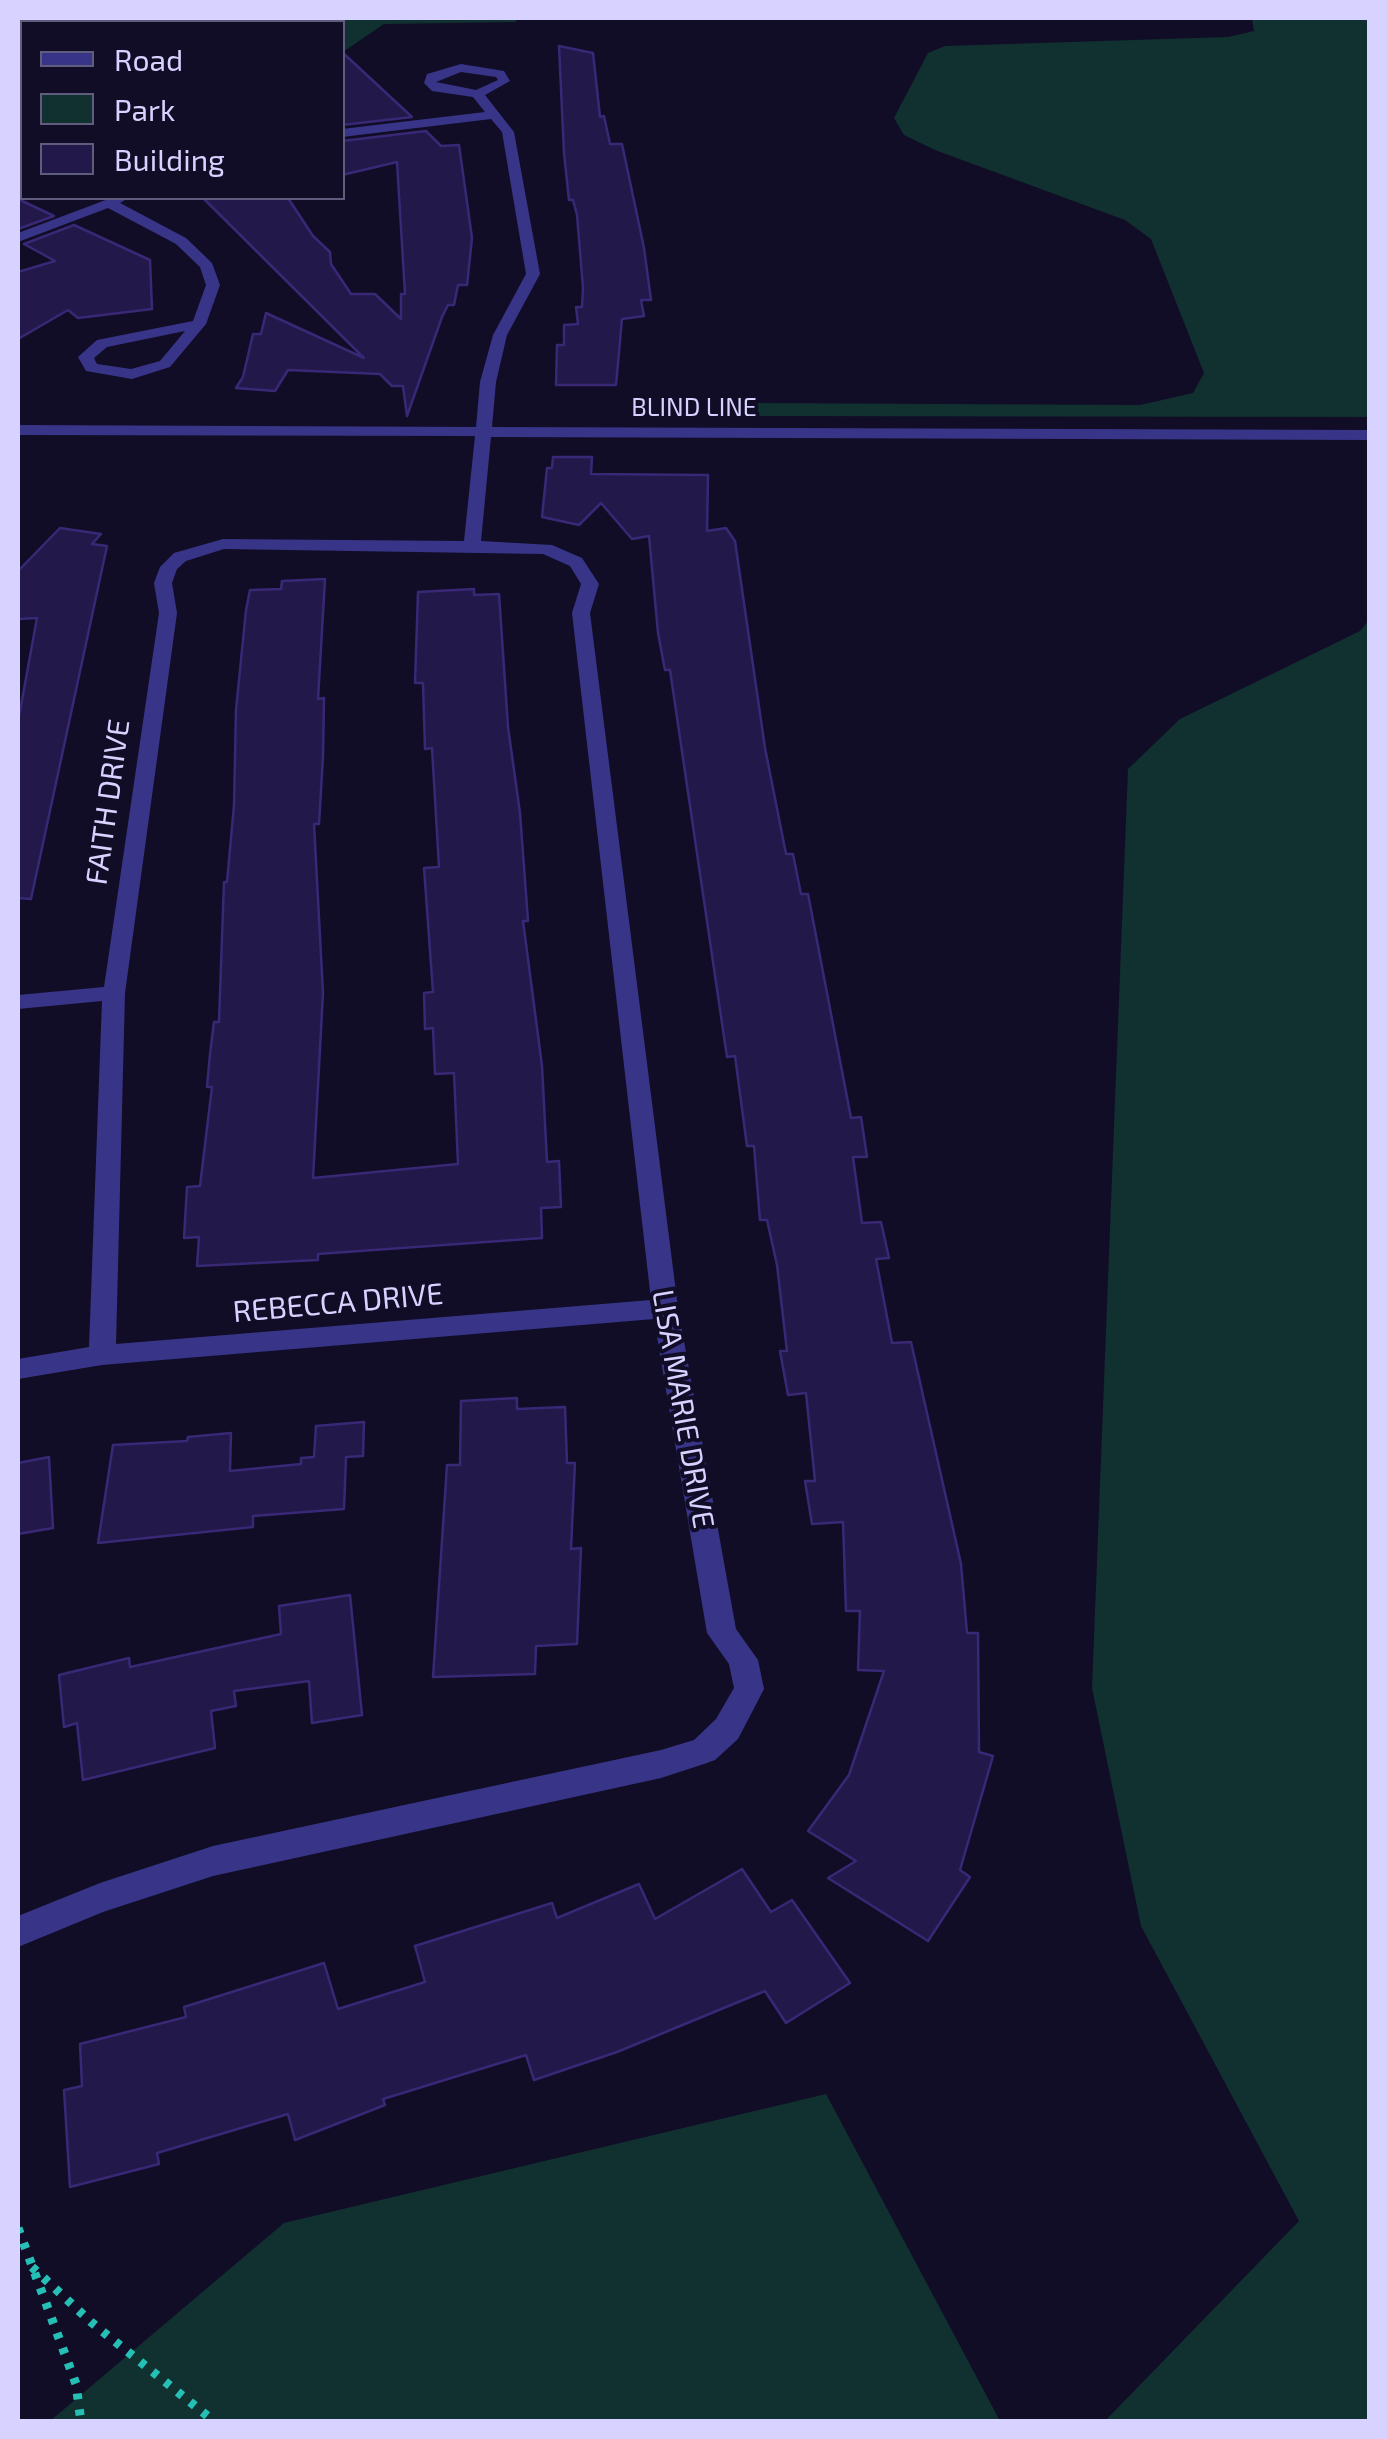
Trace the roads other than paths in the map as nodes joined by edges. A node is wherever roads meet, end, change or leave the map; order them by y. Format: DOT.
graph roads {
  1 [pos="477,94"];
  2 [pos="491,115"];
  3 [pos="345,132"];
  4 [pos="116,200"];
  5 [pos="18,238"];
  6 [pos="199,324"];
  7 [pos="18,430"];
  8 [pos="483,432"];
  9 [pos="1370,434"];
  10 [pos="472,545"];
  11 [pos="114,993"];
  12 [pos="18,1002"];
  13 [pos="665,1308"];
  14 [pos="102,1355"];
  15 [pos="18,1370"];
  16 [pos="18,1932"];
  1 -- 1 [label="street"];
  1 -- 2 [label="street"];
  2 -- 3 [label="street"];
  2 -- 8 [label="street"];
  4 -- 5 [label="street"];
  4 -- 6 [label="street"];
  6 -- 6 [label="street"];
  7 -- 8 [label="street, BLIND LINE"];
  8 -- 9 [label="street, BLIND LINE"];
  8 -- 10 [label="street"];
  10 -- 11 [label="street, FAITH DRIVE"];
  10 -- 13 [label="street, LISA MARIE DRIVE"];
  11 -- 12 [label="street"];
  11 -- 14 [label="street, FAITH DRIVE"];
  13 -- 14 [label="street, REBECCA DRIVE"];
  13 -- 16 [label="street, LISA MARIE DRIVE"];
  14 -- 15 [label="street, REBECCA DRIVE"];
}
